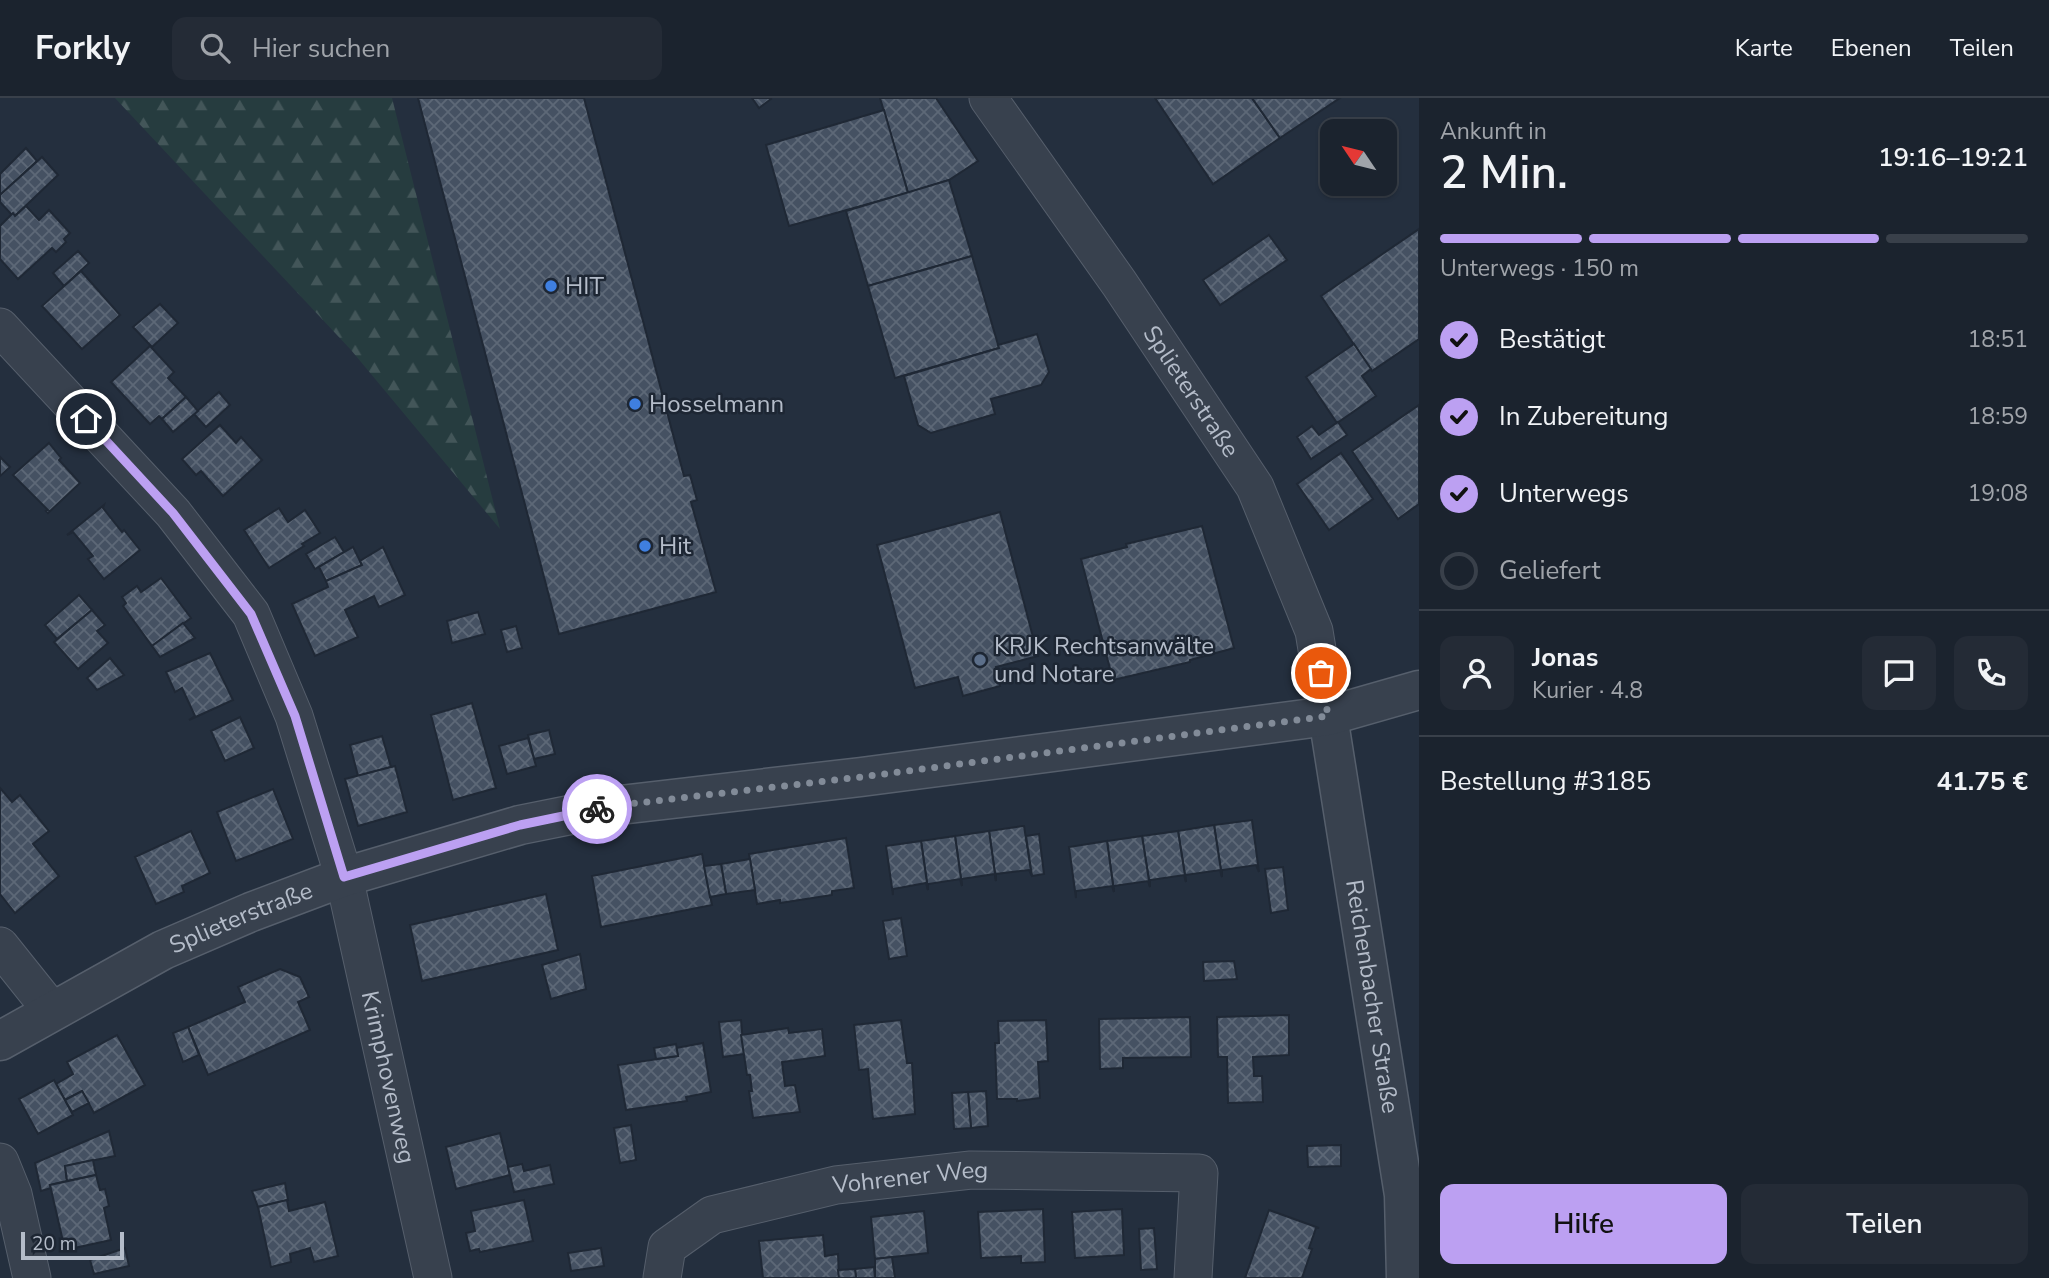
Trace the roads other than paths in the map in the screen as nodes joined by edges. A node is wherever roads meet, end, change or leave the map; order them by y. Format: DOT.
graph roads {
  1 [pos="988,98"];
  2 [pos="0,327"];
  3 [pos="1419,690"];
  4 [pos="1328,716"];
  5 [pos="344,877"];
  6 [pos="0,946"];
  7 [pos="52,1011"];
  8 [pos="0,1041"];
  9 [pos="0,1161"];
  10 [pos="32,1278"];
  11 [pos="433,1278"];
  12 [pos="662,1278"];
  13 [pos="1193,1278"];
  14 [pos="1406,1278"];
  1 -- 4 [label="street, Splieterstraße"];
  2 -- 5 [label="street, Krimphovenweg"];
  3 -- 4 [label="street, Splieterstraße"];
  4 -- 5 [label="street, Splieterstraße"];
  4 -- 14 [label="street, Reichenbacher Straße"];
  5 -- 7 [label="street, Splieterstraße"];
  5 -- 11 [label="street, Krimphovenweg"];
  6 -- 7 [label="street"];
  7 -- 8 [label="street, Splieterstraße"];
  9 -- 10 [label="street"];
  12 -- 13 [label="street, Vohrener Weg"];
}
